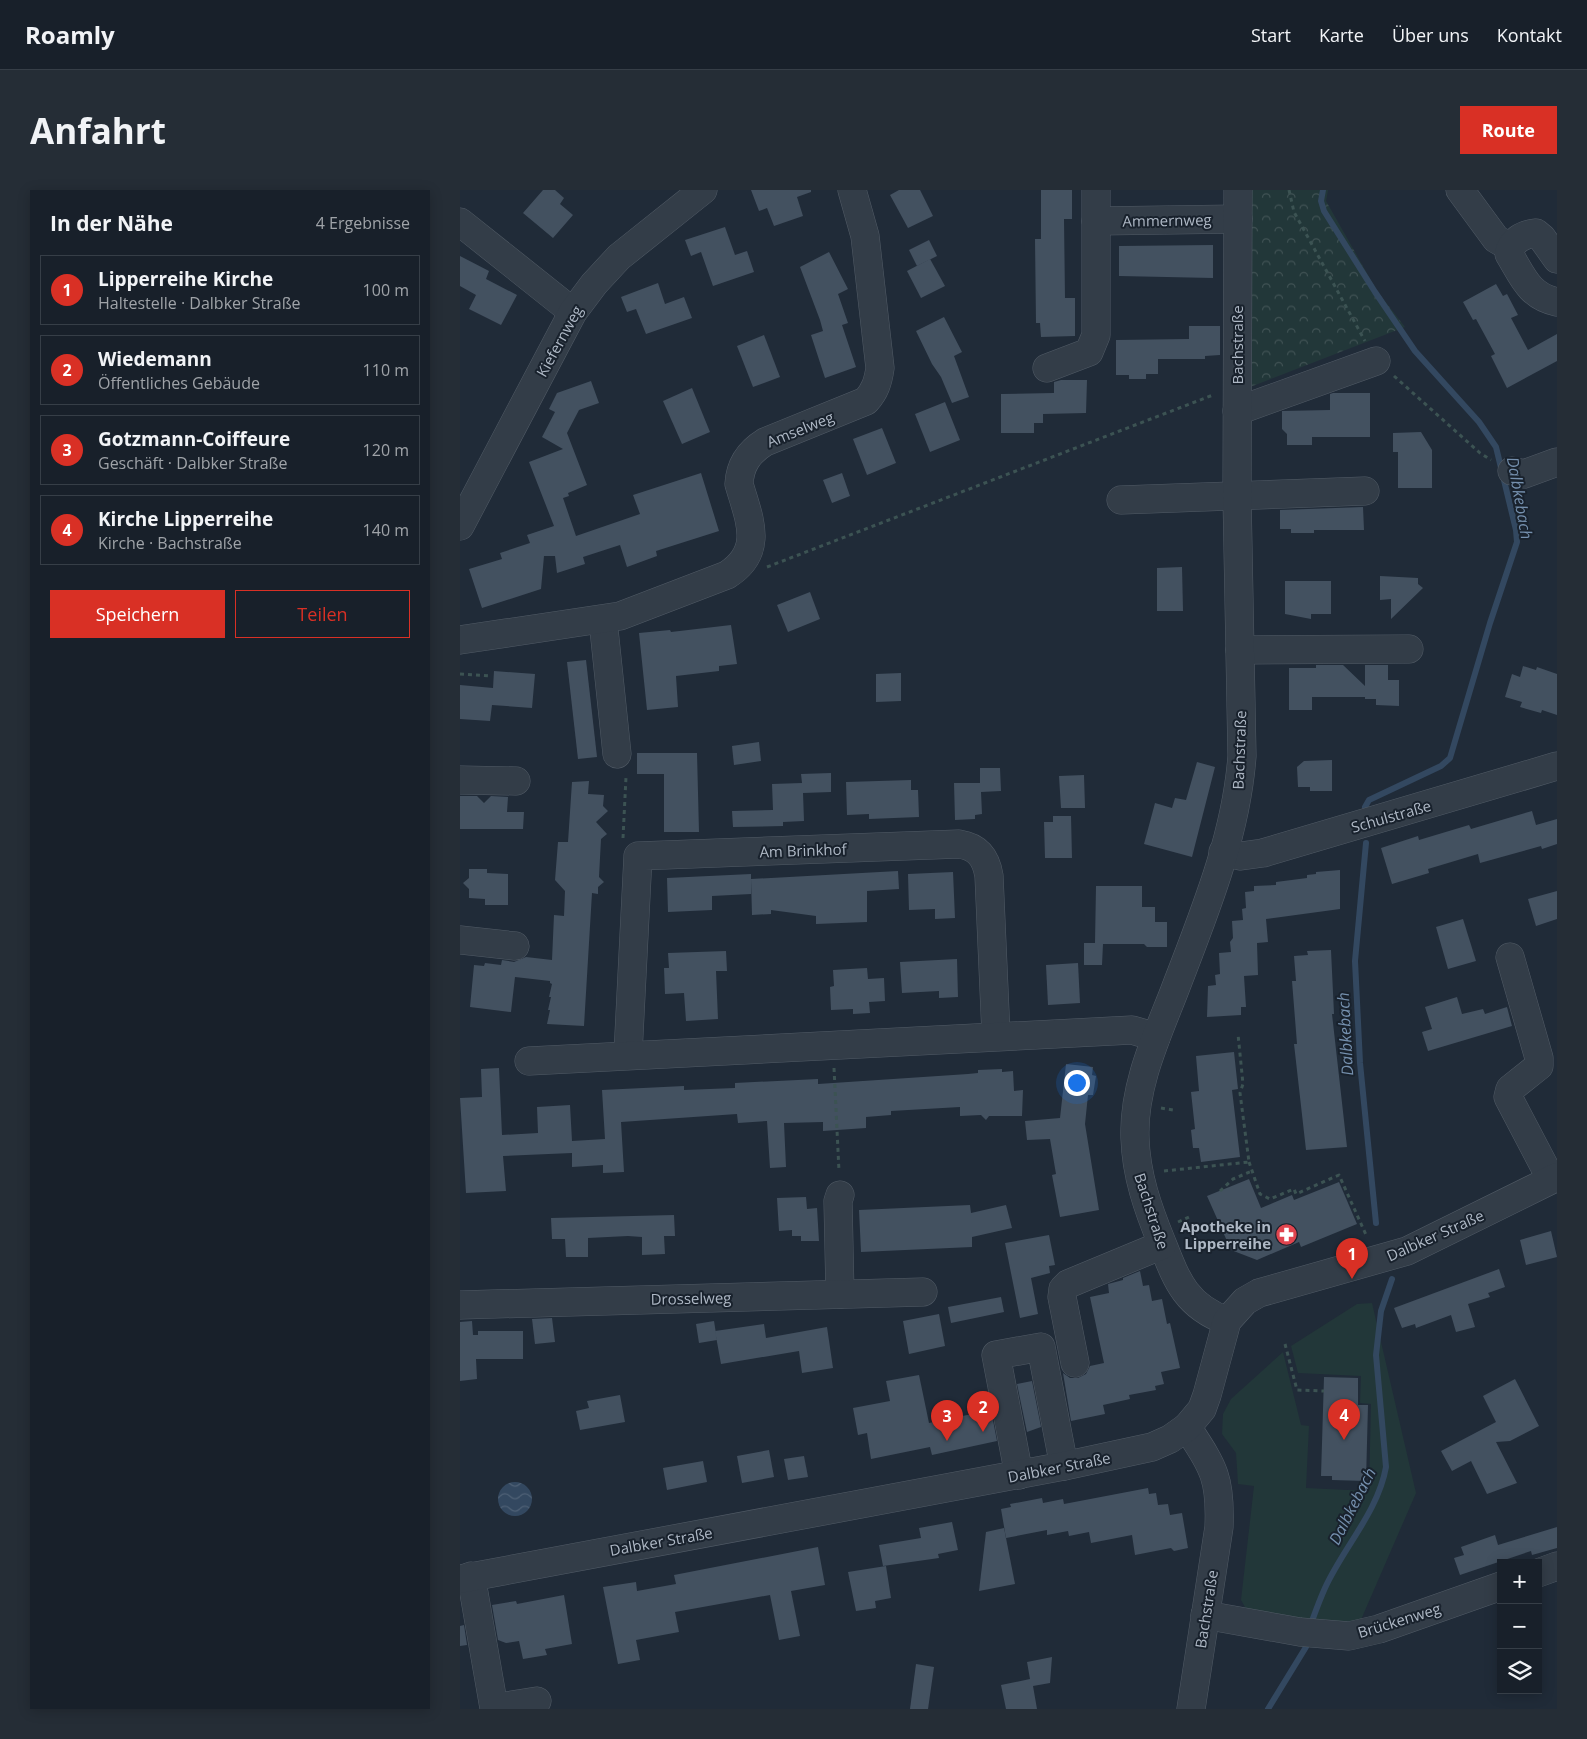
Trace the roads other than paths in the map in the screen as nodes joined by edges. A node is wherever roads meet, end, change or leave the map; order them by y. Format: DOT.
graph roads {
  1 [pos="702,190"];
  2 [pos="852,190"];
  3 [pos="1096,190"];
  4 [pos="1238,190"];
  5 [pos="1460,190"];
  6 [pos="1238,219"];
  7 [pos="1096,221"];
  8 [pos="460,222"];
  9 [pos="1510,247"];
  10 [pos="1557,259"];
  11 [pos="1557,302"];
  12 [pos="573,312"];
  13 [pos="1376,360"];
  14 [pos="1047,368"];
  15 [pos="1237,398"];
  16 [pos="1557,462"];
  17 [pos="1512,471"];
  18 [pos="1365,491"];
  19 [pos="1237,496"];
  20 [pos="1121,500"];
  21 [pos="460,526"];
  22 [pos="603,620"];
  23 [pos="460,640"];
  24 [pos="1409,649"];
  25 [pos="1240,650"];
  26 [pos="617,754"];
  27 [pos="1557,766"];
  28 [pos="460,780"];
  29 [pos="516,782"];
  30 [pos="1223,852"];
  31 [pos="460,940"];
  32 [pos="515,946"];
  33 [pos="1510,957"];
  34 [pos="996,1035"];
  35 [pos="1156,1037"];
  36 [pos="628,1054"];
  37 [pos="529,1060"];
  38 [pos="1554,1178"];
  39 [pos="840,1195"];
  40 [pos="1162,1245"];
  41 [pos="923,1292"];
  42 [pos="840,1294"];
  43 [pos="460,1304"];
  44 [pos="1227,1321"];
  45 [pos="1075,1363"];
  46 [pos="1188,1427"];
  47 [pos="1064,1466"];
  48 [pos="1019,1475"];
  49 [pos="1557,1566"];
  50 [pos="1542,1572"];
  51 [pos="466,1577"];
  52 [pos="1497,1587"];
  53 [pos="1205,1615"];
  54 [pos="537,1701"];
  55 [pos="1191,1709"];
  1 -- 12 [label="street, Kiefernweg"];
  2 -- 22 [label="street, Amselweg"];
  3 -- 7 [label="street"];
  4 -- 6 [label="street, Bachstraße"];
  5 -- 9 [label="street"];
  6 -- 7 [label="street, Ammernweg"];
  6 -- 15 [label="street, Bachstraße"];
  7 -- 14 [label="street"];
  8 -- 12 [label="street"];
  9 -- 10 [label="street"];
  9 -- 11 [label="street"];
  12 -- 21 [label="street, Kiefernweg"];
  13 -- 15 [label="street"];
  15 -- 19 [label="street, Bachstraße"];
  16 -- 17 [label="street"];
  18 -- 19 [label="street"];
  19 -- 20 [label="street"];
  19 -- 25 [label="street, Bachstraße"];
  22 -- 23 [label="street"];
  22 -- 26 [label="street"];
  24 -- 25 [label="street"];
  25 -- 30 [label="street, Bachstraße"];
  27 -- 30 [label="street, Schulstraße"];
  28 -- 29 [label="street"];
  30 -- 35 [label="street, Bachstraße"];
  31 -- 32 [label="street"];
  33 -- 38 [label="street, Dalbker Straße"];
  34 -- 35 [label="street"];
  34 -- 36 [label="street"];
  34 -- 36 [label="street, Am Brinkhof"];
  35 -- 40 [label="street, Bachstraße"];
  36 -- 37 [label="street"];
  38 -- 44 [label="street, Dalbker Straße"];
  39 -- 42 [label="street"];
  40 -- 44 [label="street, Bachstraße"];
  40 -- 45 [label="street"];
  41 -- 42 [label="street, Drosselweg"];
  42 -- 43 [label="street, Drosselweg"];
  44 -- 46 [label="street, Dalbker Straße"];
  46 -- 47 [label="street, Dalbker Straße"];
  46 -- 53 [label="street, Bachstraße"];
  47 -- 48 [label="street, Dalbker Straße"];
  47 -- 48 [label="street"];
  48 -- 51 [label="street, Dalbker Straße"];
  49 -- 50 [label="street"];
  51 -- 54 [label="street"];
  52 -- 53 [label="street, Brückenweg"];
  53 -- 55 [label="street, Bachstraße"];
}
